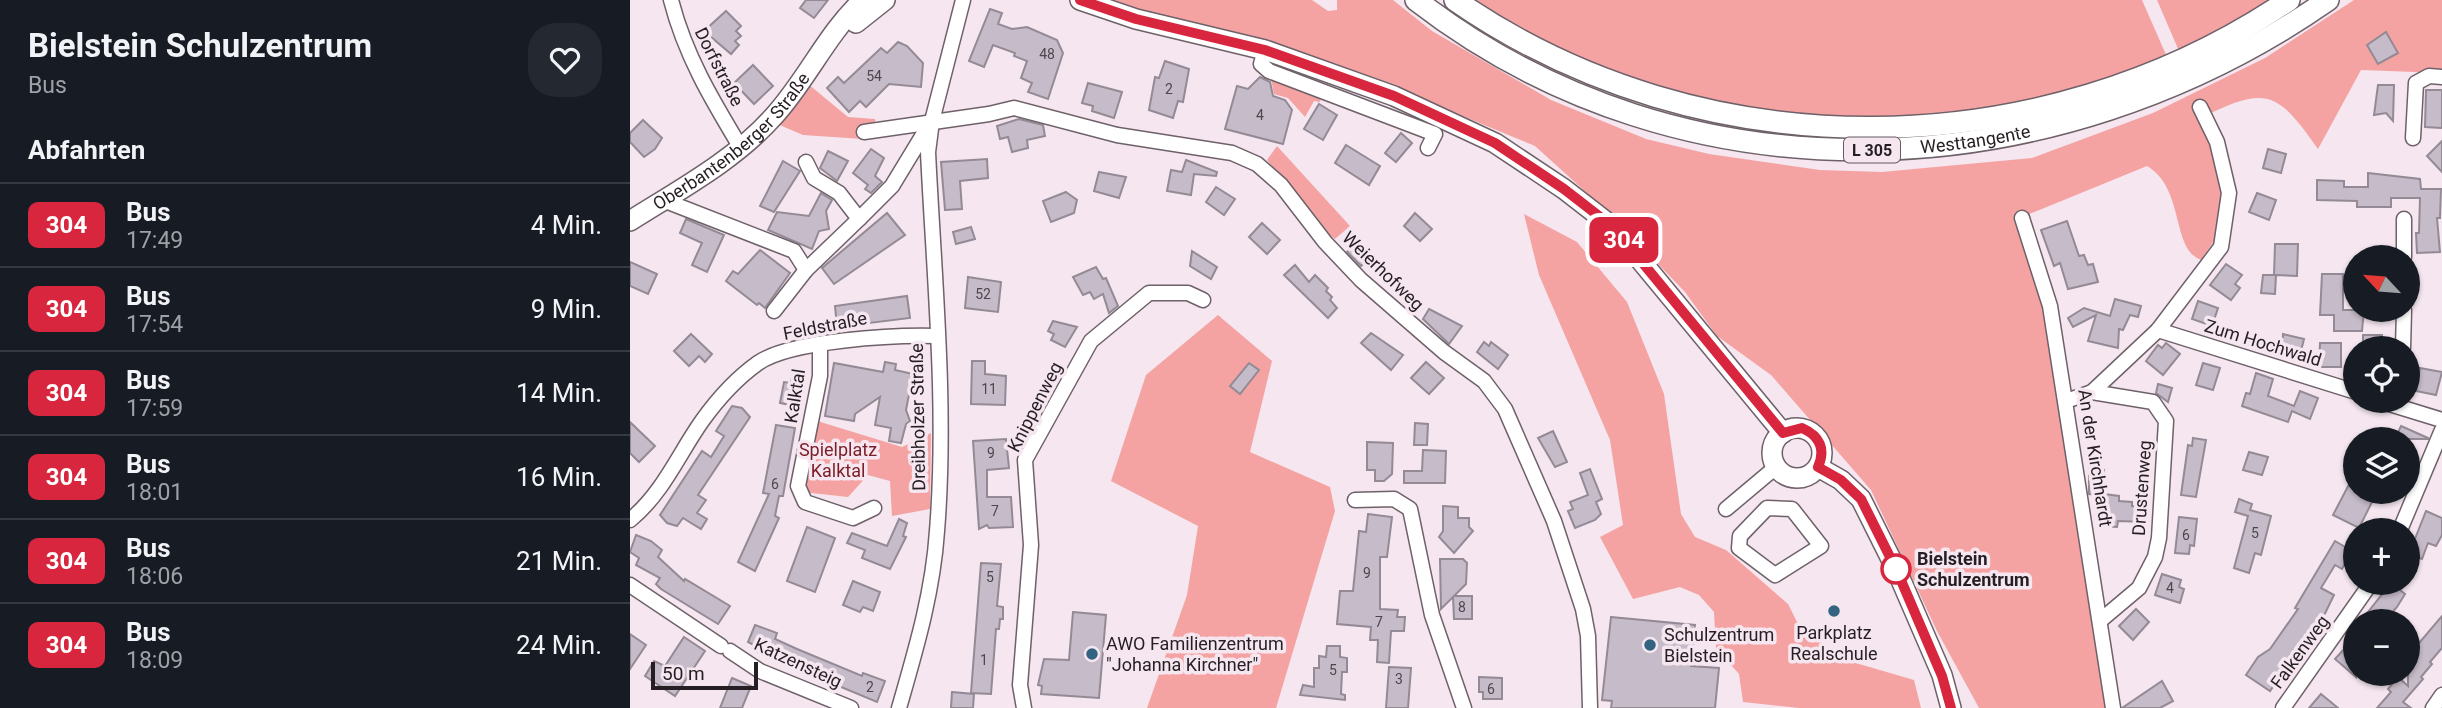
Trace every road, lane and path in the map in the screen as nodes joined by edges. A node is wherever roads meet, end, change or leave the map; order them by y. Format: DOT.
graph roads {
  1 [pos="671,0"];
  2 [pos="863,0"];
  3 [pos="885,0"];
  4 [pos="963,0"];
  5 [pos="1080,0"];
  6 [pos="1416,0"];
  7 [pos="1455,0"];
  8 [pos="2289,0"];
  9 [pos="2328,0"];
  10 [pos="1265,50"];
  11 [pos="821,54"];
  12 [pos="2442,77"];
  13 [pos="2200,107"];
  14 [pos="932,121"];
  15 [pos="864,132"];
  16 [pos="2413,138"];
  17 [pos="741,148"];
  18 [pos="1427,148"];
  19 [pos="806,162"];
  20 [pos="663,200"];
  21 [pos="2021,218"];
  22 [pos="859,219"];
  23 [pos="2404,219"];
  24 [pos="630,221"];
  25 [pos="2404,245"];
  26 [pos="806,270"];
  27 [pos="1203,300"];
  28 [pos="774,311"];
  29 [pos="2158,330"];
  30 [pos="936,336"];
  31 [pos="820,346"];
  32 [pos="2343,389"];
  33 [pos="2092,392"];
  34 [pos="2066,401"];
  35 [pos="2420,412"];
  36 [pos="2442,420"];
  37 [pos="2442,430"];
  38 [pos="1783,433"];
  39 [pos="1776,467"];
  40 [pos="1818,467"];
  41 [pos="1355,500"];
  42 [pos="874,508"];
  43 [pos="1766,508"];
  44 [pos="1726,509"];
  45 [pos="2405,518"];
  46 [pos="630,520"];
  47 [pos="630,585"];
  48 [pos="2363,595"];
  49 [pos="2101,620"];
  50 [pos="2442,695"];
  51 [pos="851,708"];
  52 [pos="900,708"];
  53 [pos="1024,708"];
  54 [pos="1464,708"];
  55 [pos="1590,708"];
  56 [pos="1951,708"];
  57 [pos="2113,708"];
  58 [pos="2283,708"];
  59 [pos="2433,708"];
  1 -- 17 [label="street, Dorfstraße"];
  2 -- 11 [label="main road, Oberbantenberger Straße"];
  3 -- 11 [label="main road, Oberbantenberger Straße"];
  4 -- 14 [label="street, Dreibholzer Straße"];
  5 -- 10 [label="main road"];
  6 -- 9 [label="main road, Westtangente / L 305"];
  7 -- 8 [label="main road, Westtangente / L 305"];
  10 -- 18 [label="street"];
  10 -- 38 [label="main road"];
  11 -- 17 [label="main road, Oberbantenberger Straße"];
  12 -- 16 [label="street"];
  13 -- 29 [label="street"];
  14 -- 15 [label="street"];
  14 -- 22 [label="street"];
  14 -- 30 [label="street, Dreibholzer Straße"];
  14 -- 55 [label="street, Weierhofweg"];
  17 -- 20 [label="main road, Oberbantenberger Straße"];
  19 -- 22 [label="street"];
  20 -- 24 [label="main road, Oberbantenberger Straße"];
  20 -- 26 [label="street"];
  21 -- 34 [label="street, An der Kirchhardt"];
  22 -- 26 [label="street"];
  23 -- 25 [label="street"];
  26 -- 28 [label="street"];
  27 -- 53 [label="street, Knippenweg"];
  29 -- 32 [label="street, Zum Hochwald"];
  29 -- 33 [label="street"];
  30 -- 31 [label="street, Feldstraße"];
  30 -- 52 [label="street, Dreibholzer Straße"];
  31 -- 42 [label="street, Kalktal"];
  31 -- 46 [label="street, Feldstraße"];
  33 -- 34 [label="street"];
  33 -- 49 [label="street, Drustenweg"];
  34 -- 49 [label="street, An der Kirchhardt"];
  35 -- 36 [label="street"];
  37 -- 45 [label="street"];
  38 -- 39 [label="main road"];
  38 -- 40 [label="main road"];
  39 -- 40 [label="main road"];
  39 -- 44 [label="street"];
  40 -- 56 [label="main road"];
  41 -- 54 [label="street"];
  43 -- 43 [label="street"];
  47 -- 51 [label="street, Katzensteig"];
  48 -- 58 [label="street, Falkenweg"];
  49 -- 57 [label="street, An der Kirchhardt"];
  50 -- 59 [label="street"];
}
